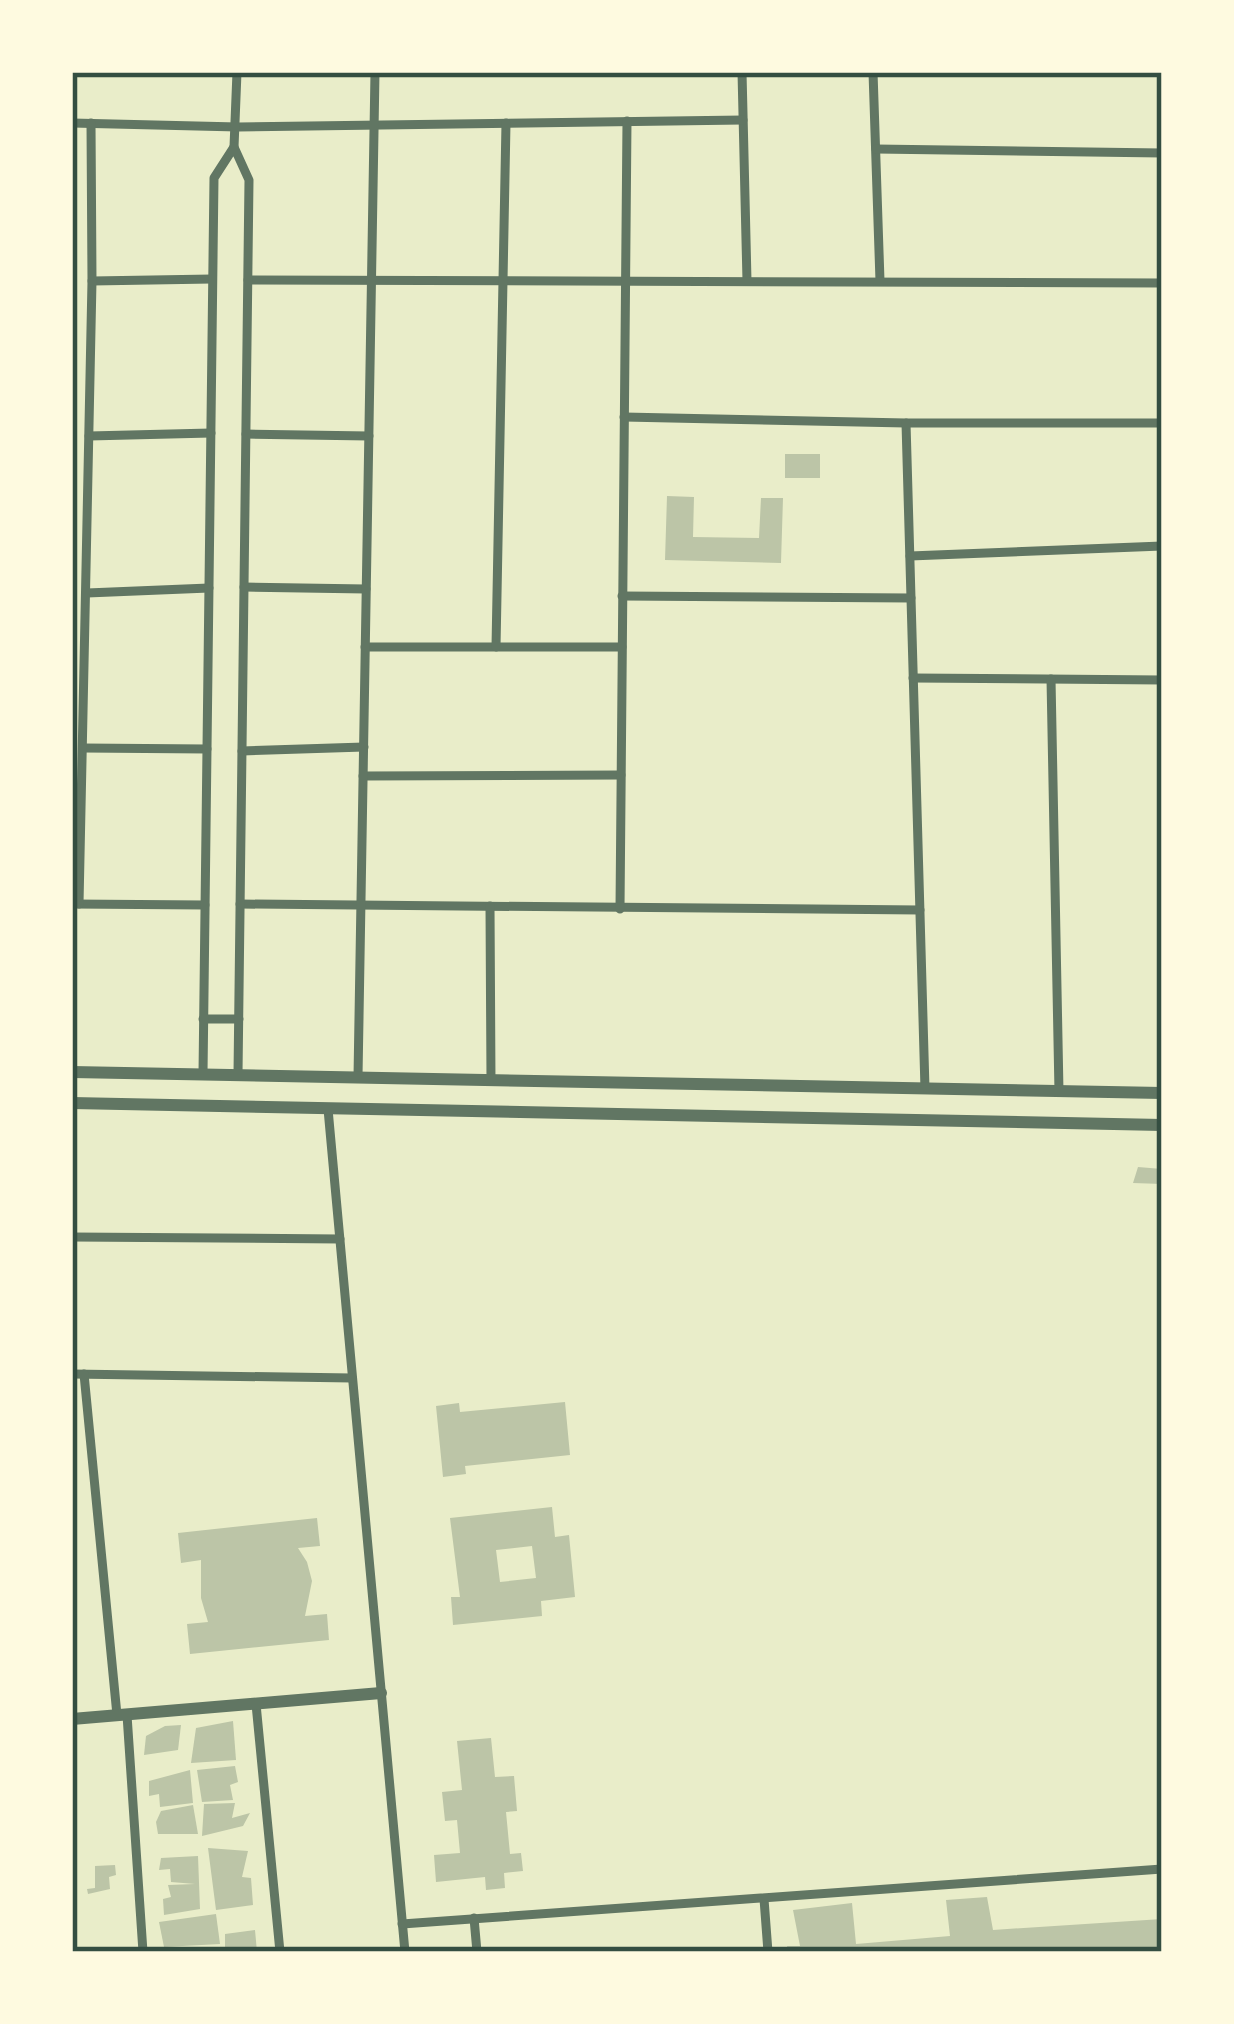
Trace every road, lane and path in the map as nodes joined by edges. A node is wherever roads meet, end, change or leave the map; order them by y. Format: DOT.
graph roads {
  1 [pos="237,72"];
  2 [pos="375,72"];
  3 [pos="742,72"];
  4 [pos="873,72"];
  5 [pos="743,120"];
  6 [pos="627,122"];
  7 [pos="72,123"];
  8 [pos="91,123"];
  9 [pos="506,123"];
  10 [pos="374,124"];
  11 [pos="238,127"];
  12 [pos="234,146"];
  13 [pos="876,149"];
  14 [pos="1162,153"];
  15 [pos="72,256"];
  16 [pos="90,256"];
  17 [pos="212,279"];
  18 [pos="372,279"];
  19 [pos="92,280"];
  20 [pos="248,280"];
  21 [pos="504,280"];
  22 [pos="625,280"];
  23 [pos="747,280"];
  24 [pos="880,281"];
  25 [pos="1162,283"];
  26 [pos="624,417"];
  27 [pos="906,423"];
  28 [pos="1162,424"];
  29 [pos="211,433"];
  30 [pos="246,434"];
  31 [pos="88,436"];
  32 [pos="369,436"];
  33 [pos="1162,546"];
  34 [pos="910,556"];
  35 [pos="244,587"];
  36 [pos="209,588"];
  37 [pos="366,589"];
  38 [pos="87,593"];
  39 [pos="622,596"];
  40 [pos="911,598"];
  41 [pos="365,647"];
  42 [pos="496,647"];
  43 [pos="622,647"];
  44 [pos="914,678"];
  45 [pos="1051,679"];
  46 [pos="1162,680"];
  47 [pos="364,746"];
  48 [pos="83,748"];
  49 [pos="207,749"];
  50 [pos="242,751"];
  51 [pos="77,769"];
  52 [pos="621,775"];
  53 [pos="363,776"];
  54 [pos="76,904"];
  55 [pos="240,904"];
  56 [pos="205,905"];
  57 [pos="361,905"];
  58 [pos="490,906"];
  59 [pos="620,909"];
  60 [pos="920,910"];
  61 [pos="203,1018"];
  62 [pos="239,1019"];
  63 [pos="72,1072"];
  64 [pos="127,1073"];
  65 [pos="202,1073"];
  66 [pos="238,1074"];
  67 [pos="358,1077"];
  68 [pos="410,1079"];
  69 [pos="490,1081"];
  70 [pos="925,1089"];
  71 [pos="1059,1091"];
  72 [pos="1162,1093"];
  73 [pos="72,1103"];
  74 [pos="127,1105"];
  75 [pos="328,1109"];
  76 [pos="409,1111"];
  77 [pos="1162,1125"];
  78 [pos="72,1237"];
  79 [pos="340,1240"];
  80 [pos="78,1374"];
  81 [pos="352,1378"];
  82 [pos="381,1693"];
  83 [pos="256,1704"];
  84 [pos="122,1715"];
  85 [pos="72,1719"];
  86 [pos="1162,1869"];
  87 [pos="764,1899"];
  88 [pos="474,1918"];
  89 [pos="402,1924"];
  90 [pos="143,1952"];
  91 [pos="280,1952"];
  92 [pos="405,1952"];
  93 [pos="477,1952"];
  94 [pos="769,1952"];
  1 -- 11 [label="street"];
  2 -- 10 [label="street"];
  3 -- 5 [label="street"];
  4 -- 13 [label="street"];
  5 -- 6 [label="street"];
  5 -- 23 [label="street"];
  6 -- 9 [label="street"];
  6 -- 22 [label="street"];
  7 -- 8 [label="street"];
  8 -- 11 [label="street"];
  8 -- 16 [label="street"];
  9 -- 10 [label="street"];
  9 -- 21 [label="street"];
  10 -- 11 [label="street"];
  10 -- 18 [label="street"];
  11 -- 12 [label="street"];
  12 -- 17 [label="street"];
  12 -- 20 [label="street"];
  13 -- 14 [label="street"];
  13 -- 24 [label="street"];
  15 -- 16 [label="street"];
  16 -- 19 [label="street"];
  17 -- 19 [label="street"];
  17 -- 29 [label="street"];
  18 -- 20 [label="street"];
  18 -- 21 [label="street"];
  18 -- 32 [label="street"];
  19 -- 31 [label="street"];
  20 -- 30 [label="street"];
  21 -- 22 [label="street"];
  21 -- 42 [label="street"];
  22 -- 23 [label="street"];
  22 -- 26 [label="street"];
  23 -- 24 [label="street"];
  24 -- 25 [label="street"];
  26 -- 27 [label="street"];
  26 -- 39 [label="street"];
  27 -- 28 [label="street"];
  27 -- 34 [label="street"];
  29 -- 31 [label="street"];
  29 -- 36 [label="street"];
  30 -- 32 [label="street"];
  30 -- 35 [label="street"];
  31 -- 38 [label="street"];
  32 -- 37 [label="street"];
  33 -- 34 [label="street"];
  34 -- 40 [label="street"];
  35 -- 37 [label="street"];
  35 -- 50 [label="street"];
  36 -- 38 [label="street"];
  36 -- 49 [label="street"];
  37 -- 41 [label="street"];
  38 -- 48 [label="street"];
  39 -- 40 [label="street"];
  39 -- 43 [label="street"];
  40 -- 44 [label="street"];
  41 -- 42 [label="street"];
  41 -- 47 [label="street"];
  42 -- 43 [label="street"];
  43 -- 52 [label="street"];
  44 -- 45 [label="street"];
  44 -- 60 [label="street"];
  45 -- 46 [label="street"];
  45 -- 71 [label="street"];
  47 -- 50 [label="street"];
  47 -- 53 [label="street"];
  48 -- 49 [label="street"];
  48 -- 51 [label="street"];
  49 -- 56 [label="street"];
  50 -- 55 [label="street"];
  51 -- 54 [label="street"];
  52 -- 53 [label="street"];
  52 -- 59 [label="street"];
  53 -- 57 [label="street"];
  54 -- 56 [label="street"];
  55 -- 57 [label="street"];
  55 -- 62 [label="street"];
  56 -- 61 [label="street"];
  57 -- 58 [label="street"];
  57 -- 67 [label="street"];
  58 -- 59 [label="street"];
  58 -- 69 [label="street"];
  59 -- 60 [label="street"];
  60 -- 70 [label="street"];
  61 -- 62 [label="street"];
  61 -- 65 [label="street"];
  62 -- 66 [label="street"];
  63 -- 64 [label="street"];
  64 -- 65 [label="street"];
  64 -- 74 [label="street"];
  65 -- 66 [label="street"];
  66 -- 67 [label="street"];
  67 -- 68 [label="street"];
  68 -- 69 [label="street"];
  68 -- 76 [label="street"];
  69 -- 70 [label="street"];
  70 -- 71 [label="street"];
  71 -- 72 [label="street"];
  73 -- 74 [label="street"];
  74 -- 75 [label="street"];
  75 -- 76 [label="street"];
  75 -- 79 [label="street"];
  76 -- 77 [label="street"];
  78 -- 79 [label="street"];
  79 -- 81 [label="street"];
  80 -- 81 [label="street"];
  80 -- 84 [label="street"];
  81 -- 82 [label="street"];
  82 -- 83 [label="street"];
  82 -- 89 [label="street"];
  83 -- 84 [label="street"];
  83 -- 91 [label="street"];
  84 -- 85 [label="street"];
  84 -- 90 [label="street"];
  86 -- 87 [label="street"];
  87 -- 88 [label="street"];
  87 -- 94 [label="street"];
  88 -- 89 [label="street"];
  88 -- 93 [label="street"];
  89 -- 92 [label="street"];
}
